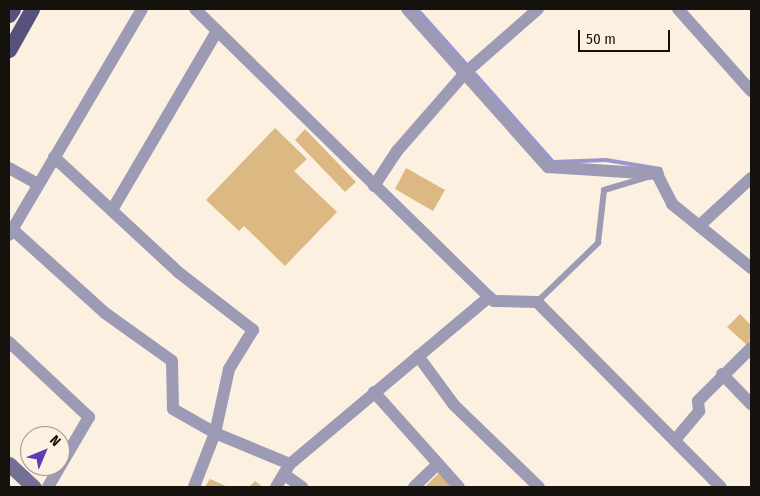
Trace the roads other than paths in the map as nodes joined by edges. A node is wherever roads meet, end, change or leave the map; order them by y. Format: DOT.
graph roads {
  1 [pos="12,9"];
  2 [pos="32,9"];
  3 [pos="142,9"];
  4 [pos="194,9"];
  5 [pos="407,9"];
  6 [pos="538,9"];
  7 [pos="678,9"];
  8 [pos="9,15"];
  9 [pos="217,31"];
  10 [pos="9,50"];
  11 [pos="465,73"];
  12 [pos="751,91"];
  13 [pos="54,157"];
  14 [pos="9,168"];
  15 [pos="657,174"];
  16 [pos="751,178"];
  17 [pos="38,184"];
  18 [pos="374,186"];
  19 [pos="112,210"];
  20 [pos="699,226"];
  21 [pos="10,232"];
  22 [pos="751,268"];
  23 [pos="489,297"];
  24 [pos="537,302"];
  25 [pos="9,342"];
  26 [pos="751,348"];
  27 [pos="418,356"];
  28 [pos="722,374"];
  29 [pos="374,392"];
  30 [pos="751,404"];
  31 [pos="215,433"];
  32 [pos="675,440"];
  33 [pos="9,464"];
  34 [pos="437,465"];
  35 [pos="287,470"];
  36 [pos="34,487"];
  37 [pos="48,487"];
  38 [pos="194,487"];
  39 [pos="276,487"];
  40 [pos="302,487"];
  41 [pos="414,487"];
  42 [pos="459,487"];
  43 [pos="539,487"];
  44 [pos="721,487"];
  1 -- 8 [label="main road"];
  2 -- 10 [label="main road"];
  3 -- 13 [label="street"];
  4 -- 9 [label="street"];
  5 -- 11 [label="street"];
  6 -- 11 [label="street"];
  7 -- 12 [label="street"];
  9 -- 18 [label="street"];
  9 -- 19 [label="street"];
  11 -- 15 [label="street"];
  11 -- 18 [label="street"];
  13 -- 17 [label="street"];
  13 -- 19 [label="street"];
  14 -- 17 [label="street"];
  15 -- 20 [label="street"];
  15 -- 24 [label="lane"];
  16 -- 20 [label="street"];
  17 -- 21 [label="street"];
  18 -- 23 [label="street"];
  19 -- 31 [label="street"];
  20 -- 22 [label="street"];
  21 -- 31 [label="street"];
  23 -- 24 [label="street"];
  23 -- 27 [label="street"];
  24 -- 32 [label="street"];
  25 -- 37 [label="street"];
  26 -- 28 [label="street"];
  27 -- 29 [label="street"];
  27 -- 43 [label="street"];
  28 -- 30 [label="street"];
  28 -- 32 [label="street"];
  29 -- 34 [label="street"];
  29 -- 35 [label="street"];
  31 -- 35 [label="street"];
  31 -- 38 [label="street"];
  32 -- 44 [label="street"];
  33 -- 36 [label="street"];
  34 -- 41 [label="street"];
  34 -- 42 [label="street"];
  35 -- 39 [label="street"];
  35 -- 40 [label="street"];
}
